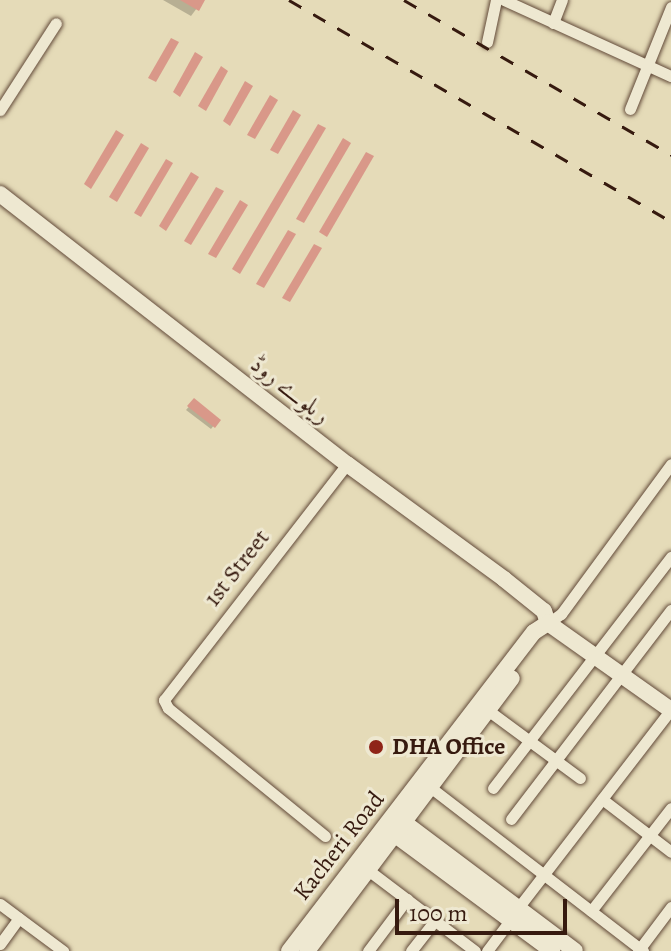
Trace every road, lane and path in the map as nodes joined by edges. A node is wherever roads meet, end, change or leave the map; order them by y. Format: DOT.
graph roads {
  1 [pos="496,0"];
  2 [pos="505,0"];
  3 [pos="562,0"];
  4 [pos="671,7"];
  5 [pos="56,23"];
  6 [pos="553,23"];
  7 [pos="487,42"];
  8 [pos="649,66"];
  9 [pos="671,76"];
  10 [pos="630,109"];
  11 [pos="0,110"];
  12 [pos="0,194"];
  13 [pos="347,464"];
  14 [pos="671,464"];
  15 [pos="668,565"];
  16 [pos="671,610"];
  17 [pos="548,623"];
  18 [pos="596,655"];
  19 [pos="623,673"];
  20 [pos="671,710"];
  21 [pos="489,711"];
  22 [pos="530,739"];
  23 [pos="556,759"];
  24 [pos="580,778"];
  25 [pos="430,787"];
  26 [pos="493,788"];
  27 [pos="602,799"];
  28 [pos="671,808"];
  29 [pos="511,819"];
  30 [pos="394,825"];
  31 [pos="650,835"];
  32 [pos="325,836"];
  33 [pos="671,852"];
  34 [pos="368,870"];
  35 [pos="544,874"];
  36 [pos="407,899"];
  37 [pos="0,904"];
  38 [pos="671,907"];
  39 [pos="591,911"];
  40 [pos="514,914"];
  41 [pos="19,918"];
  42 [pos="435,920"];
  43 [pos="0,944"];
  44 [pos="313,949"];
  45 [pos="640,950"];
  46 [pos="63,951"];
  47 [pos="289,951"];
  48 [pos="368,951"];
  49 [pos="411,951"];
  50 [pos="475,951"];
  51 [pos="487,951"];
  52 [pos="552,951"];
  53 [pos="575,951"];
  1 -- 7 [label="street"];
  2 -- 6 [label="street"];
  3 -- 6 [label="street"];
  4 -- 8 [label="street"];
  5 -- 11 [label="street"];
  6 -- 8 [label="street"];
  8 -- 9 [label="street"];
  8 -- 10 [label="street"];
  12 -- 13 [label="main road, ریلوے روڈ"];
  13 -- 17 [label="main road, ریلوے روڈ"];
  13 -- 32 [label="street, 1st Street"];
  14 -- 17 [label="street, Kacheri Road"];
  15 -- 18 [label="street"];
  16 -- 19 [label="street"];
  17 -- 18 [label="main road, ریلوے روڈ"];
  17 -- 21 [label="main road, Kacheri Road"];
  17 -- 30 [label="main road, Kacheri Road"];
  18 -- 19 [label="main road, ریلوے روڈ"];
  18 -- 22 [label="street"];
  19 -- 20 [label="main road, ریلوے روڈ"];
  19 -- 23 [label="street"];
  20 -- 27 [label="street"];
  21 -- 22 [label="street"];
  21 -- 25 [label="main road, Kacheri Road"];
  22 -- 23 [label="street"];
  22 -- 26 [label="street"];
  23 -- 24 [label="street"];
  23 -- 29 [label="street"];
  25 -- 30 [label="main road, Kacheri Road"];
  25 -- 35 [label="street"];
  27 -- 31 [label="street"];
  27 -- 35 [label="street"];
  28 -- 31 [label="street"];
  30 -- 34 [label="main road, Kacheri Road"];
  30 -- 40 [label="main road"];
  30 -- 47 [label="main road, Kacheri Road"];
  31 -- 33 [label="street"];
  31 -- 39 [label="street"];
  34 -- 36 [label="street"];
  34 -- 44 [label="main road, Kacheri Road"];
  35 -- 39 [label="street"];
  35 -- 40 [label="street"];
  36 -- 42 [label="street"];
  36 -- 48 [label="street"];
  37 -- 41 [label="street"];
  38 -- 45 [label="street"];
  39 -- 45 [label="street"];
  40 -- 51 [label="street"];
  40 -- 52 [label="main road"];
  40 -- 53 [label="main road"];
  41 -- 43 [label="street"];
  41 -- 46 [label="street"];
  42 -- 49 [label="street"];
  42 -- 50 [label="street"];
}
